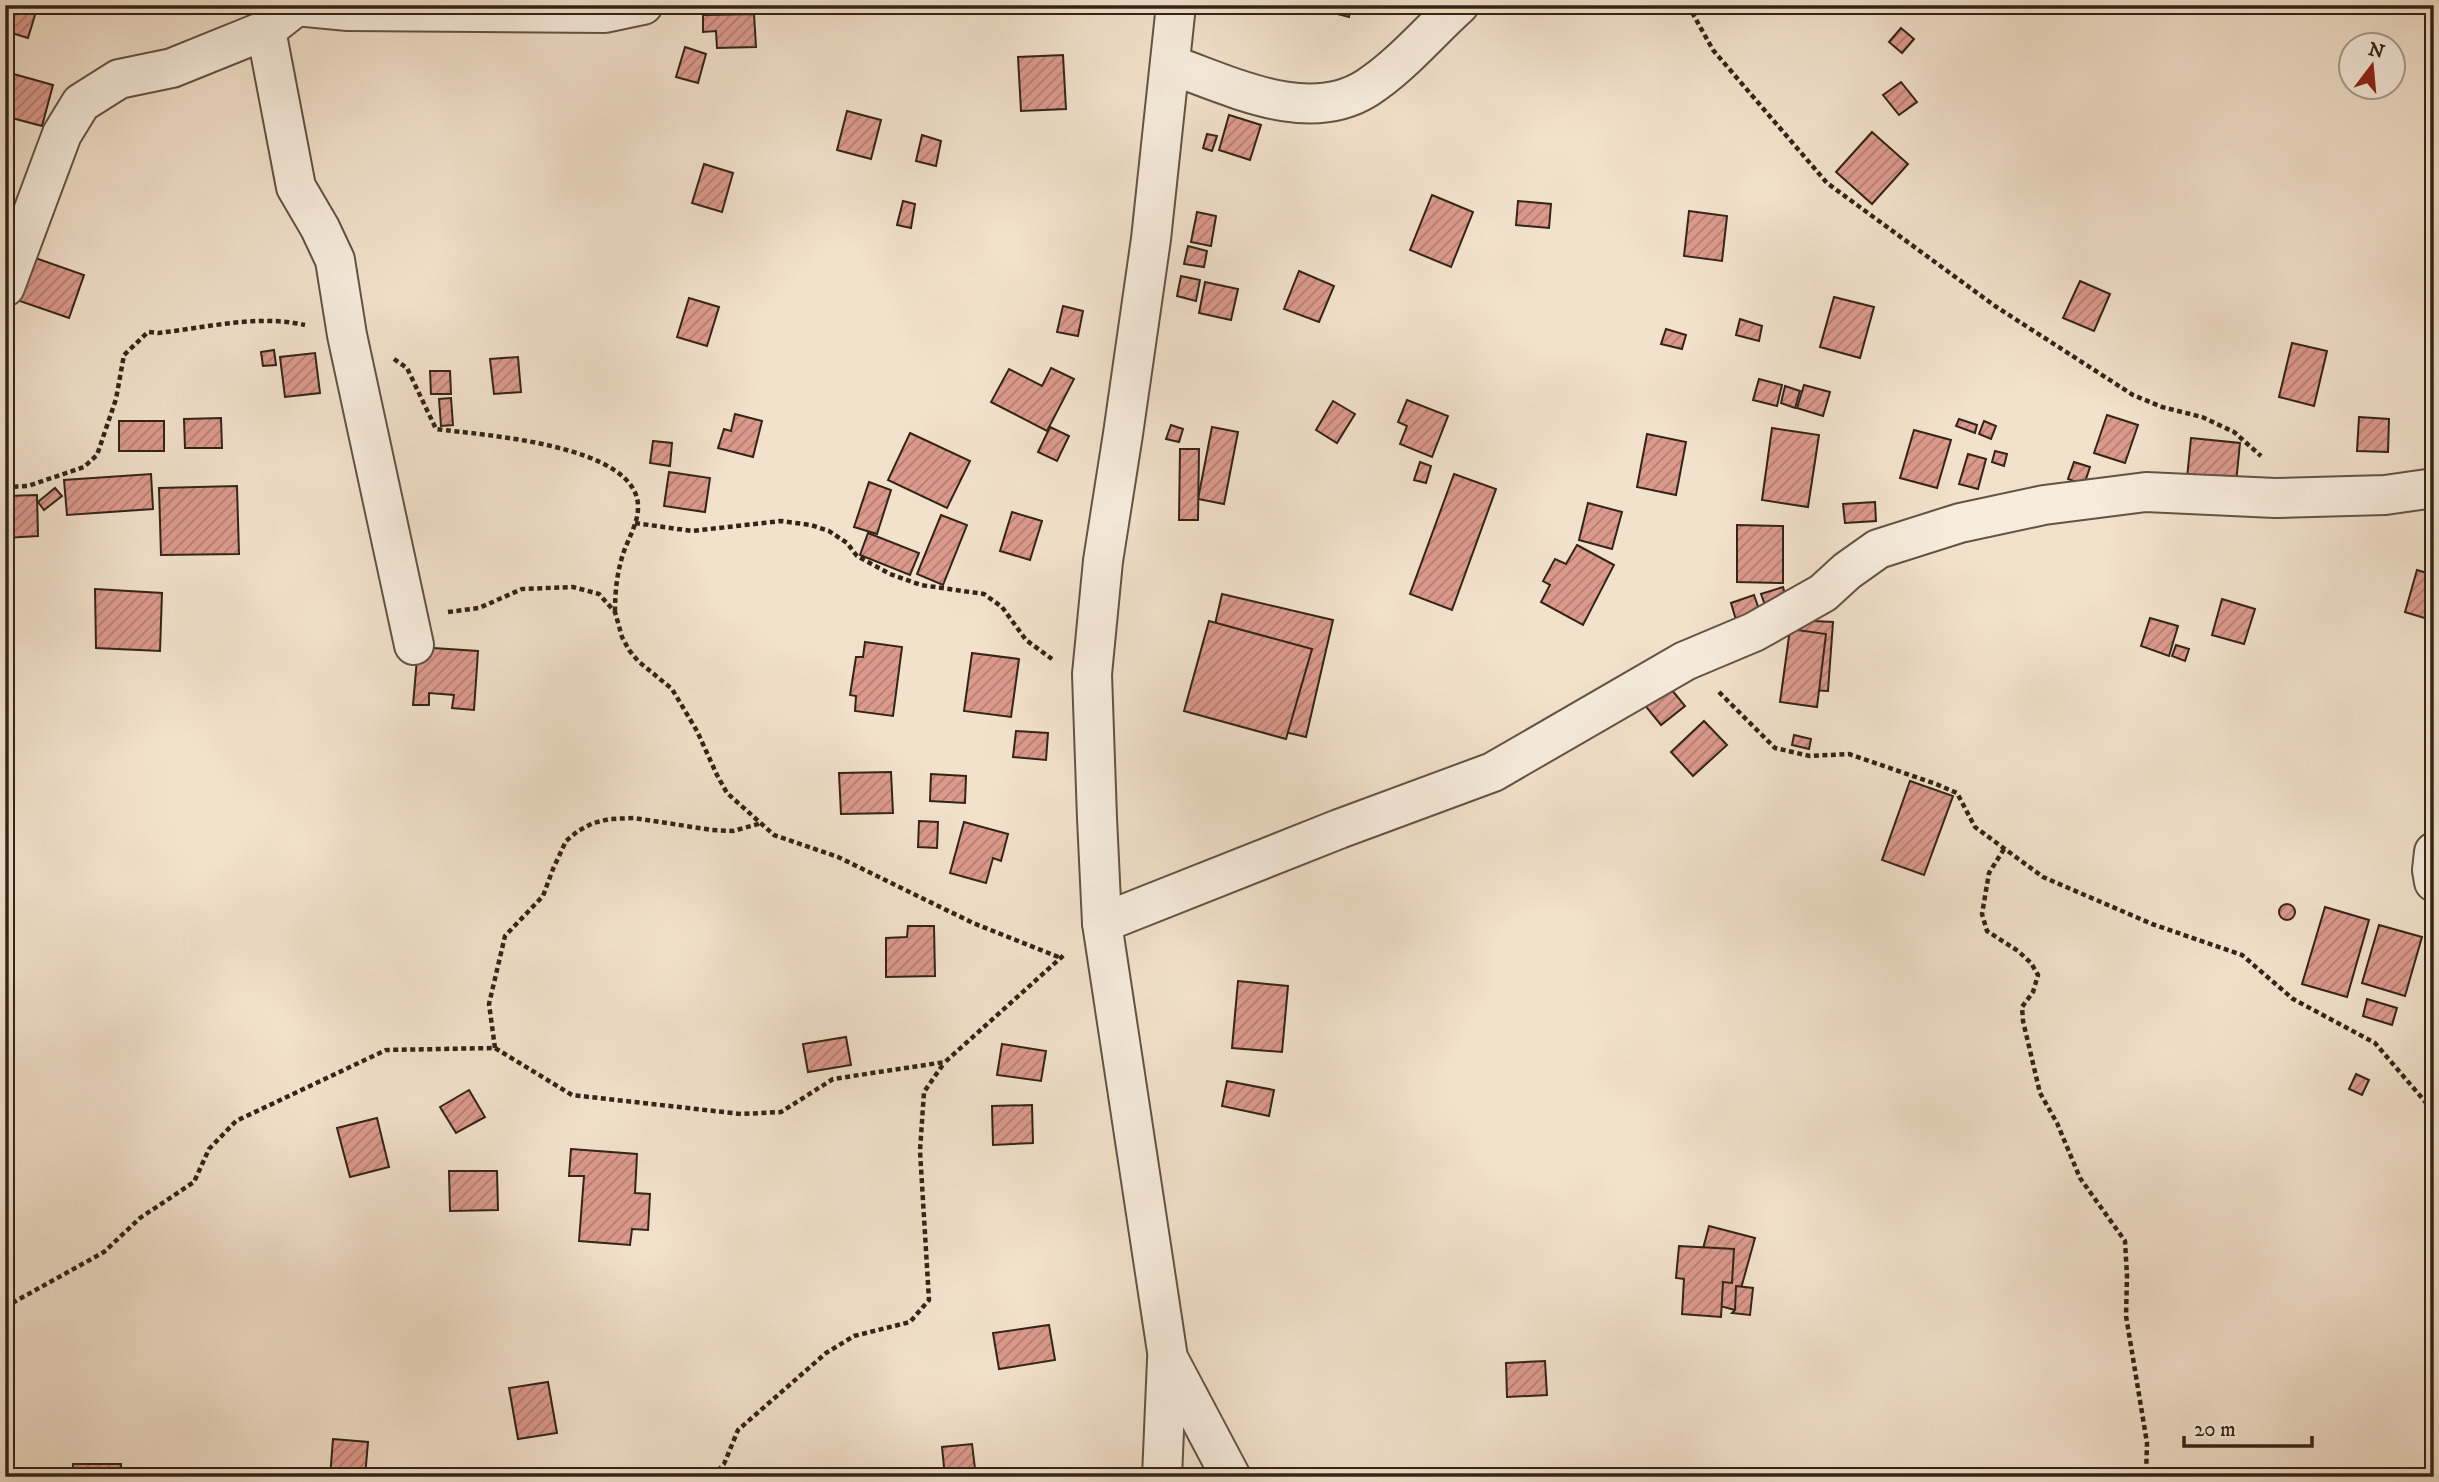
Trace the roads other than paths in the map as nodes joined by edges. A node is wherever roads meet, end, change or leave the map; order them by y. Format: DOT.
graph roads {
  1 [pos="643,5"];
  2 [pos="1176,5"];
  3 [pos="1460,5"];
  4 [pos="282,14"];
  5 [pos="1171,65"];
  6 [pos="5,287"];
  7 [pos="2434,488"];
  8 [pos="411,631"];
  9 [pos="2434,852"];
  10 [pos="2434,882"];
  11 [pos="1102,923"];
  12 [pos="1168,1358"];
  13 [pos="1162,1477"];
  14 [pos="1231,1477"];
  1 -- 4 [label="street"];
  2 -- 5 [label="street"];
  3 -- 5 [label="street"];
  4 -- 6 [label="street"];
  4 -- 8 [label="street"];
  5 -- 11 [label="street"];
  7 -- 11 [label="street"];
  9 -- 10 [label="street"];
  11 -- 12 [label="street"];
  12 -- 13 [label="street"];
  12 -- 14 [label="street"];
}
